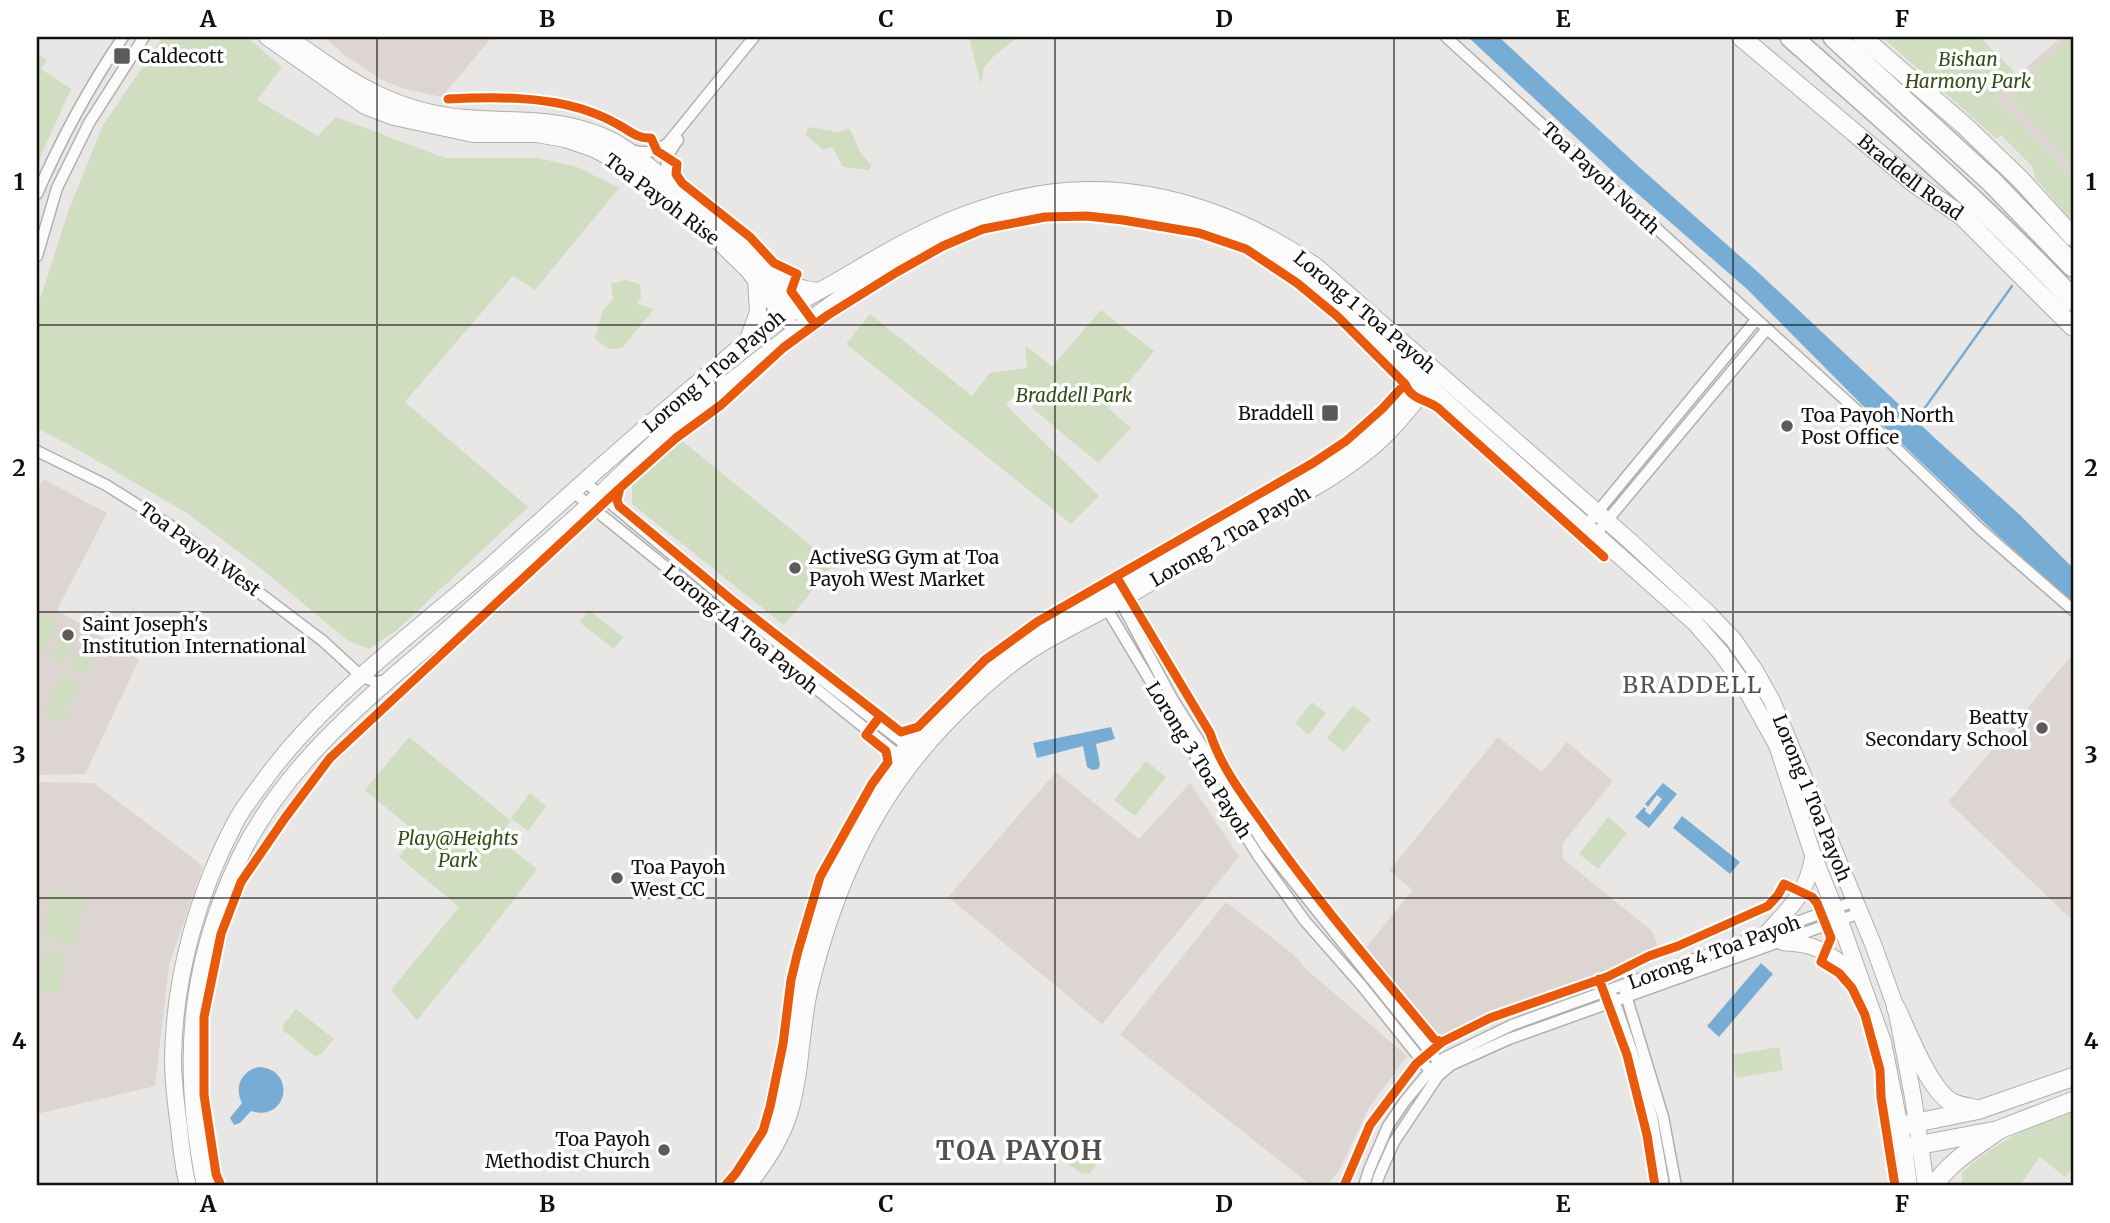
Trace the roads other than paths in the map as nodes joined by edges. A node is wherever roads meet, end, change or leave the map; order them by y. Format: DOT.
graph roads {
  1 [pos="123,37"];
  2 [pos="144,37"];
  3 [pos="267,37"];
  4 [pos="288,37"];
  5 [pos="754,37"];
  6 [pos="761,37"];
  7 [pos="1446,37"];
  8 [pos="1741,37"];
  9 [pos="1757,37"];
  10 [pos="1791,37"];
  11 [pos="1811,37"];
  12 [pos="1836,37"];
  13 [pos="1862,37"];
  14 [pos="628,150"];
  15 [pos="1995,178"];
  16 [pos="670,183"];
  17 [pos="37,194"];
  18 [pos="1166,206"];
  19 [pos="1970,209"];
  20 [pos="2073,237"];
  21 [pos="2073,249"];
  22 [pos="37,256"];
  23 [pos="2073,266"];
  24 [pos="758,273"];
  25 [pos="2073,281"];
  26 [pos="819,291"];
  27 [pos="2073,300"];
  28 [pos="788,309"];
  29 [pos="1756,320"];
  30 [pos="801,327"];
  31 [pos="2073,327"];
  32 [pos="1767,329"];
  33 [pos="748,339"];
  34 [pos="1428,376"];
  35 [pos="37,451"];
  36 [pos="579,487"];
  37 [pos="594,500"];
  38 [pos="1602,517"];
  39 [pos="1590,531"];
  40 [pos="1110,598"];
  41 [pos="2073,610"];
  42 [pos="362,669"];
  43 [pos="389,680"];
  44 [pos="334,700"];
  45 [pos="350,714"];
  46 [pos="909,756"];
  47 [pos="1813,855"];
  48 [pos="1858,907"];
  49 [pos="1318,912"];
  50 [pos="1837,915"];
  51 [pos="1305,920"];
  52 [pos="1766,934"];
  53 [pos="1783,942"];
  54 [pos="1623,986"];
  55 [pos="1865,989"];
  56 [pos="1611,990"];
  57 [pos="1627,998"];
  58 [pos="1615,1002"];
  59 [pos="1896,1008"];
  60 [pos="1442,1065"];
  61 [pos="1433,1074"];
  62 [pos="2073,1077"];
  63 [pos="2073,1101"];
  64 [pos="1978,1110"];
  65 [pos="1908,1124"];
  66 [pos="1998,1130"];
  67 [pos="1912,1147"];
  68 [pos="188,1186"];
  69 [pos="205,1186"];
  70 [pos="732,1186"];
  71 [pos="747,1186"];
  72 [pos="1364,1186"];
  73 [pos="1377,1186"];
  74 [pos="1664,1186"];
  75 [pos="1676,1186"];
  76 [pos="1909,1186"];
  77 [pos="1926,1186"];
  78 [pos="1934,1186"];
  1 -- 17 [label="street"];
  2 -- 22 [label="street"];
  3 -- 24 [label="main road, Toa Payoh Rise"];
  4 -- 14 [label="main road, Toa Payoh Rise"];
  5 -- 14 [label="street"];
  6 -- 16 [label="street"];
  7 -- 29 [label="street, Toa Payoh North"];
  8 -- 19 [label="main road, Braddell Road"];
  9 -- 19 [label="main road"];
  10 -- 19 [label="highway, Braddell Road"];
  11 -- 25 [label="highway"];
  12 -- 15 [label="highway"];
  13 -- 20 [label="main road"];
  14 -- 16 [label="main road, Toa Payoh Rise"];
  15 -- 21 [label="highway"];
  15 -- 23 [label="highway"];
  16 -- 24 [label="main road, Toa Payoh Rise"];
  18 -- 26 [label="main road, Lorong 1 Toa Payoh"];
  18 -- 30 [label="main road, Lorong 1 Toa Payoh"];
  18 -- 34 [label="main road, Lorong 1 Toa Payoh"];
  19 -- 27 [label="highway, Braddell Road"];
  19 -- 31 [label="main road, Braddell Road"];
  24 -- 26 [label="main road"];
  24 -- 28 [label="main road, Toa Payoh Rise"];
  24 -- 33 [label="main road"];
  26 -- 28 [label="main road, Lorong 1 Toa Payoh"];
  28 -- 30 [label="main road, Toa Payoh Rise"];
  28 -- 33 [label="main road, Lorong 1 Toa Payoh"];
  29 -- 32 [label="street, Toa Payoh North"];
  29 -- 38 [label="street"];
  30 -- 37 [label="main road, Lorong 1 Toa Payoh"];
  32 -- 38 [label="street"];
  32 -- 41 [label="street, Toa Payoh North"];
  33 -- 36 [label="main road, Lorong 1 Toa Payoh"];
  34 -- 38 [label="main road, Lorong 1 Toa Payoh"];
  34 -- 39 [label="main road, Lorong 1 Toa Payoh"];
  34 -- 40 [label="main road, Lorong 2 Toa Payoh"];
  35 -- 42 [label="street, Toa Payoh West"];
  36 -- 37 [label="street, Lorong 1A Toa Payoh"];
  36 -- 42 [label="main road, Lorong 1 Toa Payoh"];
  37 -- 43 [label="main road, Lorong 1 Toa Payoh"];
  37 -- 46 [label="street, Lorong 1A Toa Payoh"];
  38 -- 39 [label="street"];
  38 -- 48 [label="main road, Lorong 1 Toa Payoh"];
  39 -- 47 [label="main road, Lorong 1 Toa Payoh"];
  40 -- 46 [label="main road, Lorong 2 Toa Payoh"];
  40 -- 49 [label="street, Lorong 3 Toa Payoh"];
  40 -- 51 [label="street, Lorong 3 Toa Payoh"];
  42 -- 43 [label="street"];
  42 -- 44 [label="main road, Lorong 1 Toa Payoh"];
  43 -- 45 [label="main road, Lorong 1 Toa Payoh"];
  44 -- 45 [label="main road"];
  44 -- 68 [label="main road, Lorong 1 Toa Payoh"];
  45 -- 69 [label="main road, Lorong 1 Toa Payoh"];
  46 -- 70 [label="main road, Lorong 2 Toa Payoh"];
  46 -- 71 [label="main road, Lorong 2 Toa Payoh"];
  47 -- 50 [label="main road, Lorong 1 Toa Payoh"];
  47 -- 52 [label="main road"];
  48 -- 50 [label="street, Lorong 4 Toa Payoh"];
  48 -- 59 [label="main road, Lorong 1 Toa Payoh"];
  49 -- 51 [label="street"];
  49 -- 60 [label="street, Lorong 3 Toa Payoh"];
  50 -- 52 [label="street, Lorong 4 Toa Payoh"];
  50 -- 53 [label="street, Lorong 4 Toa Payoh"];
  50 -- 55 [label="main road, Lorong 1 Toa Payoh"];
  51 -- 61 [label="street, Lorong 3 Toa Payoh"];
  52 -- 54 [label="street, Lorong 4 Toa Payoh"];
  53 -- 55 [label="main road"];
  53 -- 57 [label="street, Lorong 4 Toa Payoh"];
  54 -- 56 [label="street, Lorong 4 Toa Payoh"];
  54 -- 57 [label="street"];
  55 -- 65 [label="main road, Lorong 1 Toa Payoh"];
  56 -- 58 [label="street"];
  56 -- 60 [label="street, Lorong 4 Toa Payoh"];
  57 -- 58 [label="street, Lorong 4 Toa Payoh"];
  57 -- 75 [label="street"];
  58 -- 60 [label="street, Lorong 4 Toa Payoh"];
  58 -- 74 [label="street"];
  59 -- 64 [label="main road"];
  59 -- 65 [label="main road, Lorong 1 Toa Payoh"];
  60 -- 61 [label="street, Lorong 4 Toa Payoh"];
  61 -- 72 [label="street, Lorong 4 Toa Payoh"];
  61 -- 73 [label="street, Lorong 4 Toa Payoh"];
  62 -- 64 [label="main road"];
  63 -- 66 [label="main road"];
  64 -- 65 [label="main road"];
  65 -- 67 [label="main road"];
  66 -- 67 [label="main road"];
  66 -- 78 [label="main road"];
  67 -- 76 [label="main road"];
  67 -- 77 [label="main road"];
}
